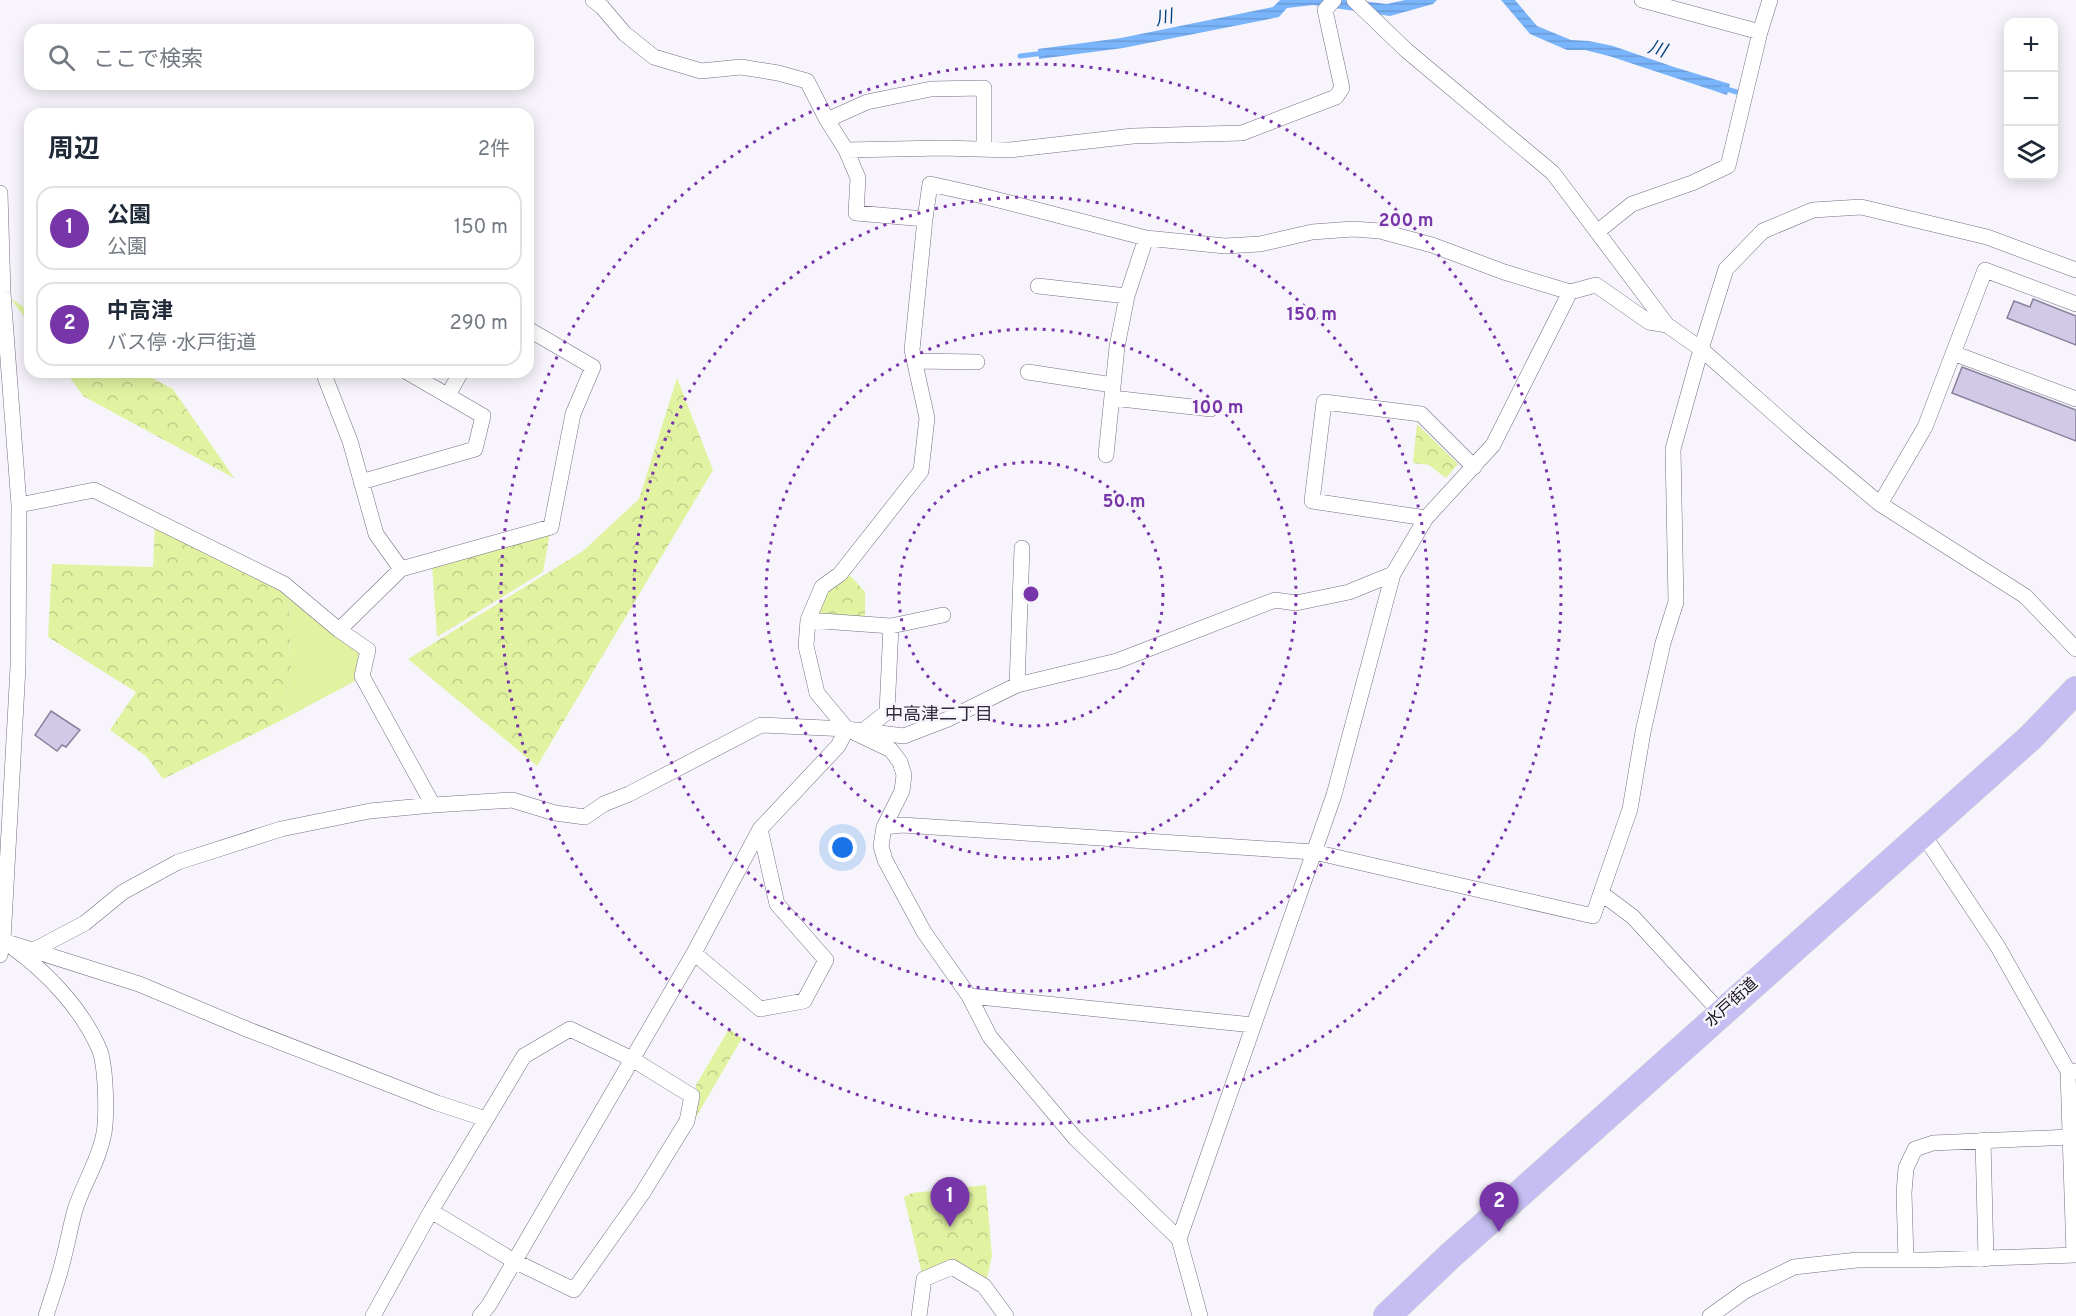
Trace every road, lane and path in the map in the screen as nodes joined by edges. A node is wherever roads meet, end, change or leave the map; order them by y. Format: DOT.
graph roads {
  1 [pos="593,0"];
  2 [pos="1334,0"];
  3 [pos="1354,0"];
  4 [pos="1642,0"];
  5 [pos="1770,0"];
  6 [pos="1760,32"];
  7 [pos="827,120"];
  8 [pos="984,149"];
  9 [pos="846,150"];
  10 [pos="0,193"];
  11 [pos="925,219"];
  12 [pos="1597,232"];
  13 [pos="1146,238"];
  14 [pos="2076,270"];
  15 [pos="1038,286"];
  16 [pos="1570,292"];
  17 [pos="1127,296"];
  18 [pos="2076,304"];
  19 [pos="1667,325"];
  20 [pos="534,332"];
  21 [pos="1701,348"];
  22 [pos="1953,353"];
  23 [pos="916,361"];
  24 [pos="977,362"];
  25 [pos="1028,372"];
  26 [pos="325,378"];
  27 [pos="418,378"];
  28 [pos="457,378"];
  29 [pos="1112,392"];
  30 [pos="448,395"];
  31 [pos="2076,399"];
  32 [pos="1210,410"];
  33 [pos="1106,455"];
  34 [pos="1474,467"];
  35 [pos="362,482"];
  36 [pos="1880,504"];
  37 [pos="19,505"];
  38 [pos="1426,518"];
  39 [pos="1022,548"];
  40 [pos="401,569"];
  41 [pos="1393,574"];
  42 [pos="944,615"];
  43 [pos="808,620"];
  44 [pos="891,626"];
  45 [pos="339,630"];
  46 [pos="2076,649"];
  47 [pos="1017,685"];
  48 [pos="2076,690"];
  49 [pos="848,729"];
  50 [pos="863,731"];
  51 [pos="433,805"];
  52 [pos="884,827"];
  53 [pos="760,830"];
  54 [pos="1923,834"];
  55 [pos="1314,852"];
  56 [pos="1600,893"];
  57 [pos="1,945"];
  58 [pos="34,950"];
  59 [pos="694,953"];
  60 [pos="969,996"];
  61 [pos="1720,1013"];
  62 [pos="1253,1025"];
  63 [pos="632,1059"];
  64 [pos="2072,1071"];
  65 [pos="486,1119"];
  66 [pos="2070,1137"];
  67 [pos="1983,1140"];
  68 [pos="431,1211"];
  69 [pos="1179,1239"];
  70 [pos="2075,1255"];
  71 [pos="1986,1258"];
  72 [pos="1905,1260"];
  73 [pos="514,1261"];
  74 [pos="46,1316"];
  75 [pos="373,1316"];
  76 [pos="480,1316"];
  77 [pos="919,1316"];
  78 [pos="1006,1316"];
  79 [pos="1200,1316"];
  80 [pos="1388,1316"];
  81 [pos="1710,1316"];
  1 -- 7 [label="street"];
  2 -- 8 [label="street"];
  3 -- 12 [label="street"];
  4 -- 6 [label="street"];
  5 -- 6 [label="street"];
  6 -- 12 [label="street"];
  7 -- 8 [label="street"];
  7 -- 9 [label="street"];
  8 -- 9 [label="street"];
  9 -- 11 [label="street"];
  10 -- 37 [label="street"];
  11 -- 13 [label="street"];
  11 -- 23 [label="street"];
  12 -- 19 [label="street"];
  13 -- 16 [label="street"];
  13 -- 17 [label="street"];
  14 -- 21 [label="street"];
  15 -- 17 [label="street"];
  16 -- 19 [label="street"];
  16 -- 34 [label="street"];
  17 -- 29 [label="street"];
  18 -- 22 [label="street"];
  19 -- 21 [label="street"];
  20 -- 40 [label="street"];
  21 -- 36 [label="street"];
  21 -- 56 [label="street"];
  22 -- 31 [label="street"];
  22 -- 36 [label="street"];
  23 -- 24 [label="street"];
  23 -- 43 [label="street"];
  25 -- 29 [label="street"];
  26 -- 35 [label="street"];
  27 -- 30 [label="street"];
  28 -- 30 [label="street"];
  29 -- 32 [label="street"];
  29 -- 33 [label="street"];
  30 -- 35 [label="street"];
  34 -- 38 [label="street"];
  34 -- 38 [label="street"];
  35 -- 40 [label="street"];
  36 -- 46 [label="street"];
  37 -- 45 [label="street"];
  37 -- 57 [label="street"];
  38 -- 41 [label="street"];
  39 -- 47 [label="street"];
  40 -- 45 [label="street"];
  41 -- 47 [label="street"];
  41 -- 55 [label="street"];
  42 -- 44 [label="street"];
  43 -- 44 [label="street"];
  43 -- 49 [label="street"];
  44 -- 50 [label="street"];
  45 -- 51 [label="street"];
  47 -- 50 [label="street"];
  48 -- 54 [label="highway, 水戸街道"];
  49 -- 50 [label="street"];
  49 -- 51 [label="street"];
  49 -- 52 [label="street"];
  49 -- 53 [label="street"];
  51 -- 58 [label="street"];
  52 -- 55 [label="street"];
  52 -- 60 [label="street"];
  53 -- 59 [label="street"];
  53 -- 59 [label="street"];
  54 -- 61 [label="highway, 水戸街道"];
  54 -- 64 [label="street"];
  55 -- 56 [label="street"];
  55 -- 62 [label="street"];
  56 -- 61 [label="street"];
  57 -- 58 [label="street"];
  57 -- 74 [label="street"];
  58 -- 65 [label="street"];
  59 -- 63 [label="street"];
  60 -- 62 [label="street"];
  60 -- 69 [label="street"];
  61 -- 80 [label="highway, 水戸街道"];
  62 -- 69 [label="street"];
  63 -- 65 [label="street"];
  63 -- 73 [label="street"];
  63 -- 73 [label="street"];
  64 -- 66 [label="street"];
  65 -- 68 [label="street"];
  66 -- 67 [label="street"];
  66 -- 70 [label="street"];
  67 -- 71 [label="street"];
  67 -- 72 [label="street"];
  68 -- 73 [label="street"];
  68 -- 75 [label="street"];
  69 -- 79 [label="street"];
  70 -- 71 [label="street"];
  71 -- 72 [label="street"];
  72 -- 81 [label="street"];
  73 -- 76 [label="street"];
  77 -- 78 [label="street"];
}
